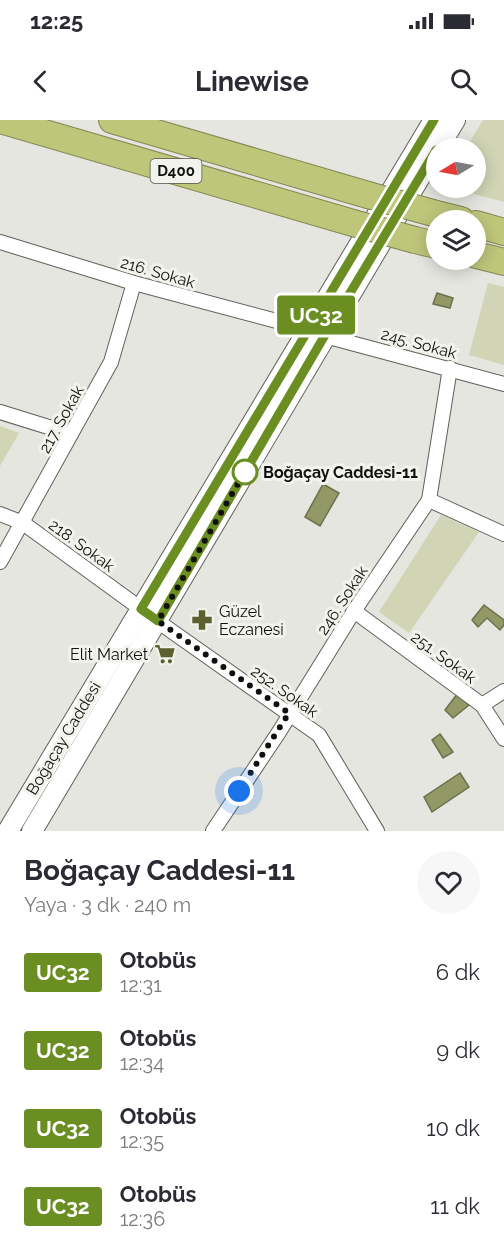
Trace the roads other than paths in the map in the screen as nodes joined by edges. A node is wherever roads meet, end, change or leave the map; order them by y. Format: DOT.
graph roads {
  1 [pos="0,120"];
  2 [pos="112,120"];
  3 [pos="434,120"];
  4 [pos="455,120"];
  5 [pos="444,138"];
  6 [pos="426,166"];
  7 [pos="426,211"];
  8 [pos="486,227"];
  9 [pos="504,232"];
  10 [pos="0,242"];
  11 [pos="426,243"];
  12 [pos="486,258"];
  13 [pos="504,262"];
  14 [pos="135,284"];
  15 [pos="316,333"];
  16 [pos="450,368"];
  17 [pos="504,384"];
  18 [pos="0,412"];
  19 [pos="71,434"];
  20 [pos="429,500"];
  21 [pos="0,514"];
  22 [pos="23,523"];
  23 [pos="504,534"];
  24 [pos="0,562"];
  25 [pos="141,609"];
  26 [pos="354,611"];
  27 [pos="158,621"];
  28 [pos="504,690"];
  29 [pos="482,705"];
  30 [pos="289,713"];
  31 [pos="504,739"];
  32 [pos="8,831"];
  33 [pos="32,831"];
  34 [pos="213,831"];
  35 [pos="377,831"];
  1 -- 11 [label="highway, D400, bridge"];
  2 -- 7 [label="highway, D400, bridge"];
  3 -- 15 [label="main road, Boğaçay Caddesi"];
  4 -- 5 [label="main road, Boğaçay Caddesi"];
  6 -- 15 [label="main road, Boğaçay Caddesi"];
  8 -- 9 [label="highway"];
  10 -- 14 [label="street, 216. Sokak"];
  12 -- 13 [label="highway"];
  14 -- 15 [label="street, 216. Sokak"];
  14 -- 19 [label="street, 217. Sokak"];
  15 -- 16 [label="street, 245. Sokak"];
  15 -- 25 [label="main road, Boğaçay Caddesi"];
  15 -- 27 [label="main road, Boğaçay Caddesi"];
  16 -- 17 [label="street, 245. Sokak"];
  16 -- 20 [label="street, 246. Sokak"];
  18 -- 19 [label="street"];
  19 -- 22 [label="street, 217. Sokak"];
  20 -- 23 [label="street"];
  20 -- 26 [label="street, 246. Sokak"];
  21 -- 22 [label="street, 218. Sokak"];
  22 -- 24 [label="street, 217. Sokak"];
  22 -- 25 [label="street, 218. Sokak"];
  25 -- 27 [label="street, 252. Sokak"];
  25 -- 32 [label="main road, Boğaçay Caddesi"];
  26 -- 29 [label="street, 251. Sokak"];
  26 -- 30 [label="street, 246. Sokak"];
  27 -- 30 [label="street, 252. Sokak"];
  27 -- 33 [label="main road, Boğaçay Caddesi"];
  28 -- 29 [label="street"];
  29 -- 31 [label="street, 251. Sokak"];
  30 -- 34 [label="street, 246. Sokak"];
  30 -- 35 [label="street, 252. Sokak"];
}
